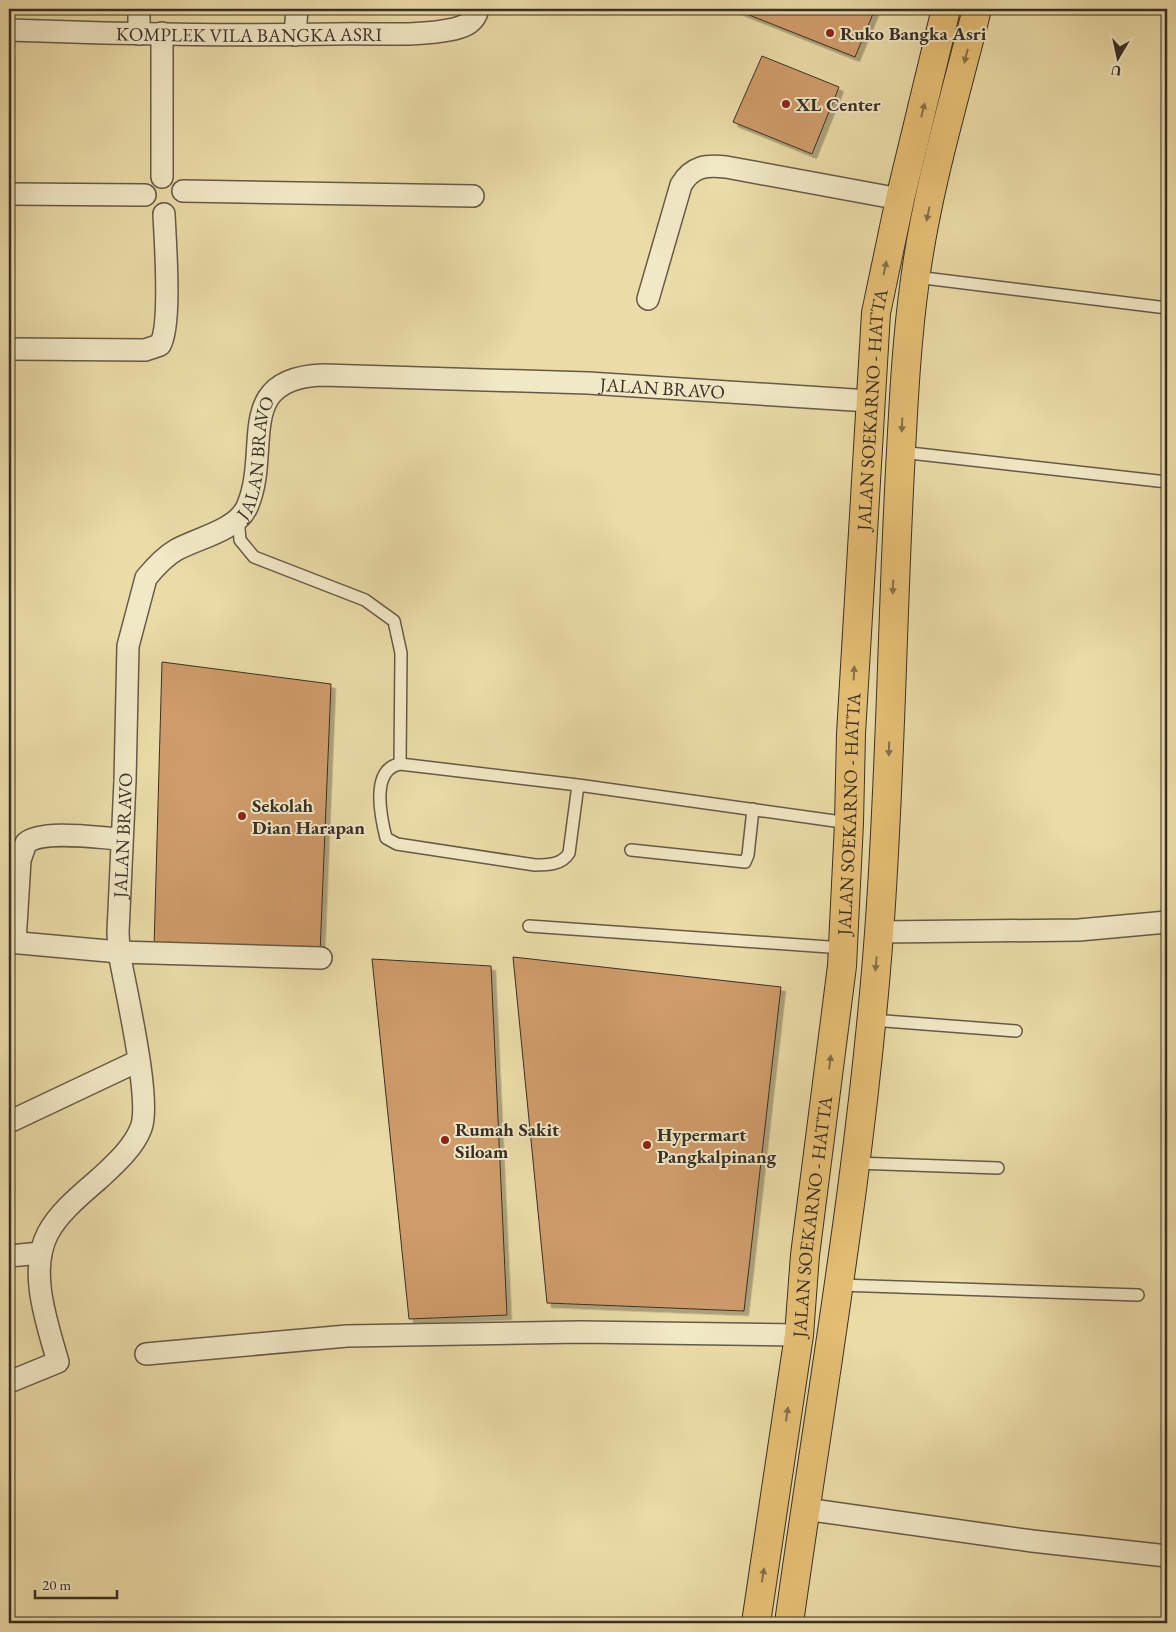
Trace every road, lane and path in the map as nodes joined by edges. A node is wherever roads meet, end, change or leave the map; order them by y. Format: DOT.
graph roads {
  1 [pos="139,9"];
  2 [pos="297,9"];
  3 [pos="478,9"];
  4 [pos="946,9"];
  5 [pos="978,9"];
  6 [pos="9,30"];
  7 [pos="162,33"];
  8 [pos="139,34"];
  9 [pos="295,35"];
  10 [pos="162,177"];
  11 [pos="183,191"];
  12 [pos="9,194"];
  13 [pos="145,195"];
  14 [pos="473,196"];
  15 [pos="900,199"];
  16 [pos="164,214"];
  17 [pos="915,277"];
  18 [pos="648,299"];
  19 [pos="1167,308"];
  20 [pos="9,349"];
  21 [pos="869,401"];
  22 [pos="901,452"];
  23 [pos="1167,482"];
  24 [pos="238,517"];
  25 [pos="400,764"];
  26 [pos="578,785"];
  27 [pos="752,809"];
  28 [pos="849,823"];
  29 [pos="121,839"];
  30 [pos="631,850"];
  31 [pos="1167,922"];
  32 [pos="529,926"];
  33 [pos="879,932"];
  34 [pos="12,942"];
  35 [pos="843,948"];
  36 [pos="119,952"];
  37 [pos="321,958"];
  38 [pos="872,1020"];
  39 [pos="1016,1031"];
  40 [pos="138,1061"];
  41 [pos="9,1122"];
  42 [pos="855,1163"];
  43 [pos="998,1168"];
  44 [pos="41,1253"];
  45 [pos="9,1256"];
  46 [pos="839,1285"];
  47 [pos="1138,1295"];
  48 [pos="798,1334"];
  49 [pos="146,1354"];
  50 [pos="9,1382"];
  51 [pos="805,1509"];
  52 [pos="1167,1556"];
  53 [pos="756,1623"];
  54 [pos="789,1623"];
  1 -- 8 [label="street"];
  2 -- 9 [label="street"];
  3 -- 9 [label="street, KOMPLEK VILA BANGKA ASRI"];
  15 -- 4 [label="highway, JALAN SOEKARNO - HATTA, one-way"];
  5 -- 17 [label="highway, JALAN SOEKARNO - HATTA, one-way"];
  6 -- 8 [label="street, KOMPLEK VILA BANGKA ASRI"];
  7 -- 8 [label="street, KOMPLEK VILA BANGKA ASRI"];
  7 -- 9 [label="street, KOMPLEK VILA BANGKA ASRI"];
  7 -- 10 [label="street"];
  10 -- 11 [label="street"];
  10 -- 13 [label="street"];
  11 -- 14 [label="street"];
  11 -- 16 [label="street"];
  12 -- 13 [label="street"];
  13 -- 16 [label="street"];
  15 -- 18 [label="street"];
  21 -- 15 [label="highway, JALAN SOEKARNO - HATTA, one-way"];
  16 -- 20 [label="street"];
  17 -- 19 [label="lane"];
  17 -- 22 [label="highway, JALAN SOEKARNO - HATTA, one-way"];
  21 -- 24 [label="street, JALAN BRAVO"];
  28 -- 21 [label="highway, JALAN SOEKARNO - HATTA, one-way"];
  22 -- 23 [label="lane"];
  22 -- 33 [label="highway, JALAN SOEKARNO - HATTA, one-way"];
  24 -- 25 [label="lane"];
  24 -- 29 [label="street, JALAN BRAVO"];
  25 -- 26 [label="lane"];
  25 -- 26 [label="lane"];
  26 -- 27 [label="lane"];
  27 -- 28 [label="lane"];
  27 -- 30 [label="lane"];
  28 -- 35 [label="highway, JALAN SOEKARNO - HATTA"];
  29 -- 34 [label="street"];
  29 -- 36 [label="street, JALAN BRAVO"];
  31 -- 33 [label="street"];
  32 -- 35 [label="lane"];
  33 -- 38 [label="highway, JALAN SOEKARNO - HATTA, one-way"];
  34 -- 36 [label="street"];
  48 -- 35 [label="highway, JALAN SOEKARNO - HATTA, one-way"];
  36 -- 37 [label="street"];
  36 -- 40 [label="street, JALAN BRAVO"];
  38 -- 39 [label="lane"];
  38 -- 42 [label="highway, JALAN SOEKARNO - HATTA"];
  40 -- 41 [label="street"];
  40 -- 44 [label="street, JALAN BRAVO"];
  42 -- 43 [label="lane"];
  42 -- 46 [label="highway, JALAN SOEKARNO - HATTA"];
  44 -- 45 [label="street"];
  44 -- 50 [label="street"];
  46 -- 47 [label="lane"];
  46 -- 51 [label="highway, JALAN SOEKARNO - HATTA"];
  48 -- 49 [label="street"];
  53 -- 48 [label="highway, JALAN SOEKARNO - HATTA, one-way"];
  51 -- 52 [label="street"];
  51 -- 54 [label="highway, JALAN SOEKARNO - HATTA"];
}
